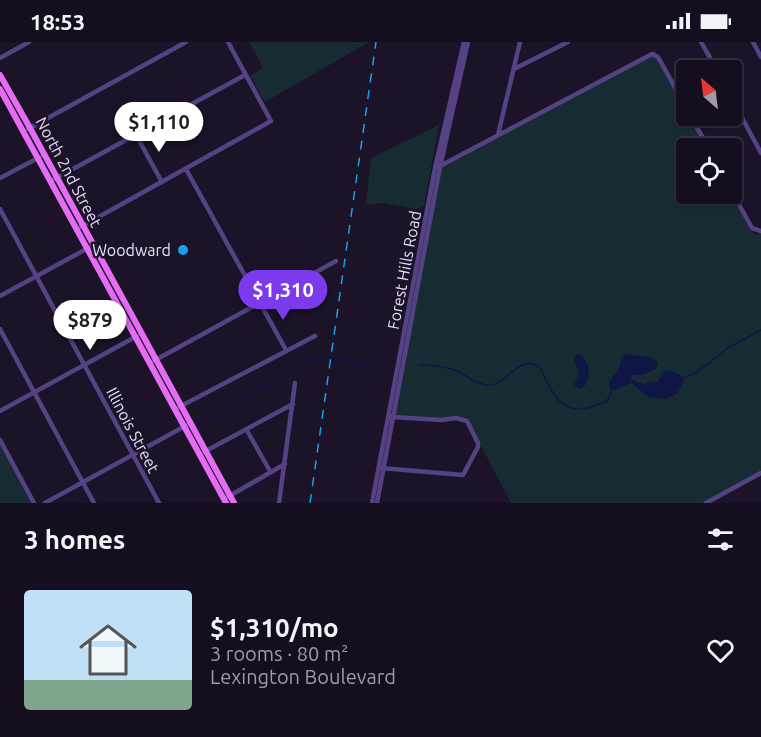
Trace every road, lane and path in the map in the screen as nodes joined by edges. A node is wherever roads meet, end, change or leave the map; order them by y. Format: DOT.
graph roads {
  1 [pos="29,42"];
  2 [pos="186,42"];
  3 [pos="228,42"];
  4 [pos="466,42"];
  5 [pos="520,42"];
  6 [pos="568,42"];
  7 [pos="701,42"];
  8 [pos="753,42"];
  9 [pos="761,57"];
  10 [pos="0,58"];
  11 [pos="711,60"];
  12 [pos="514,69"];
  13 [pos="0,75"];
  14 [pos="245,75"];
  15 [pos="0,89"];
  16 [pos="676,89"];
  17 [pos="742,118"];
  18 [pos="30,128"];
  19 [pos="23,132"];
  20 [pos="136,135"];
  21 [pos="498,135"];
  22 [pos="761,153"];
  23 [pos="45,155"];
  24 [pos="38,158"];
  25 [pos="437,167"];
  26 [pos="186,169"];
  27 [pos="0,178"];
  28 [pos="54,180"];
  29 [pos="162,182"];
  30 [pos="739,204"];
  31 [pos="0,209"];
  32 [pos="79,228"];
  33 [pos="761,231"];
  34 [pos="90,247"];
  35 [pos="336,261"];
  36 [pos="37,276"];
  37 [pos="0,296"];
  38 [pos="260,303"];
  39 [pos="0,329"];
  40 [pos="139,336"];
  41 [pos="315,336"];
  42 [pos="285,350"];
  43 [pos="153,362"];
  44 [pos="85,365"];
  45 [pos="295,383"];
  46 [pos="34,392"];
  47 [pos="293,404"];
  48 [pos="178,408"];
  49 [pos="0,411"];
  50 [pos="391,417"];
  51 [pos="187,425"];
  52 [pos="246,429"];
  53 [pos="0,440"];
  54 [pos="202,453"];
  55 [pos="132,455"];
  56 [pos="285,464"];
  57 [pos="381,468"];
  58 [pos="270,471"];
  59 [pos="761,473"];
  60 [pos="83,482"];
  61 [pos="226,499"];
  62 [pos="34,503"];
  63 [pos="45,503"];
  64 [pos="94,503"];
  65 [pos="159,503"];
  66 [pos="234,503"];
  67 [pos="279,503"];
  68 [pos="372,503"];
  69 [pos="377,503"];
  70 [pos="706,503"];
  1 -- 10 [label="street"];
  2 -- 18 [label="street"];
  3 -- 14 [label="street"];
  4 -- 25 [label="street, Forest Hills Road"];
  5 -- 12 [label="street"];
  6 -- 12 [label="street"];
  7 -- 11 [label="street"];
  8 -- 9 [label="street"];
  12 -- 21 [label="street"];
  13 -- 18 [label="main road, North 2nd Street"];
  14 -- 20 [label="street"];
  14 -- 26 [label="street"];
  15 -- 19 [label="main road, North 2nd Street"];
  16 -- 21 [label="street"];
  17 -- 22 [label="street"];
  18 -- 19 [label="street"];
  18 -- 23 [label="main road, North 2nd Street"];
  19 -- 24 [label="main road, North 2nd Street"];
  20 -- 28 [label="street"];
  20 -- 29 [label="street"];
  21 -- 25 [label="street"];
  23 -- 24 [label="street"];
  23 -- 28 [label="main road, North 2nd Street"];
  24 -- 27 [label="street"];
  24 -- 28 [label="main road, North 2nd Street"];
  25 -- 50 [label="street, Forest Hills Road"];
  26 -- 29 [label="street"];
  26 -- 38 [label="street"];
  28 -- 32 [label="main road, North 2nd Street"];
  29 -- 32 [label="street"];
  30 -- 33 [label="street"];
  31 -- 36 [label="street, Illinois Street"];
  32 -- 34 [label="main road, North 2nd Street"];
  34 -- 36 [label="street"];
  34 -- 40 [label="main road, North 2nd Street"];
  35 -- 38 [label="street"];
  36 -- 37 [label="street"];
  36 -- 44 [label="street, Illinois Street"];
  38 -- 42 [label="street"];
  38 -- 43 [label="street"];
  39 -- 46 [label="street"];
  40 -- 43 [label="main road, North 2nd Street"];
  40 -- 44 [label="street"];
  41 -- 42 [label="street"];
  42 -- 48 [label="street"];
  43 -- 48 [label="main road, North 2nd Street"];
  44 -- 46 [label="street"];
  44 -- 55 [label="street, Illinois Street"];
  45 -- 47 [label="street"];
  46 -- 49 [label="street"];
  46 -- 60 [label="street"];
  47 -- 52 [label="street"];
  47 -- 56 [label="street"];
  48 -- 51 [label="main road, North 2nd Street"];
  50 -- 57 [label="street, Forest Hills Road"];
  50 -- 57 [label="street"];
  51 -- 54 [label="main road, North 2nd Street"];
  51 -- 55 [label="street"];
  52 -- 54 [label="street"];
  52 -- 58 [label="street"];
  53 -- 62 [label="street"];
  54 -- 61 [label="main road, North 2nd Street"];
  55 -- 60 [label="street"];
  55 -- 65 [label="street, Illinois Street"];
  56 -- 58 [label="street"];
  56 -- 67 [label="street"];
  57 -- 68 [label="street, Forest Hills Road"];
  57 -- 69 [label="street, Forest Hills Road"];
  58 -- 61 [label="street"];
  59 -- 70 [label="street"];
  60 -- 63 [label="street"];
  60 -- 64 [label="street"];
  61 -- 66 [label="main road, North 2nd Street"];
}
